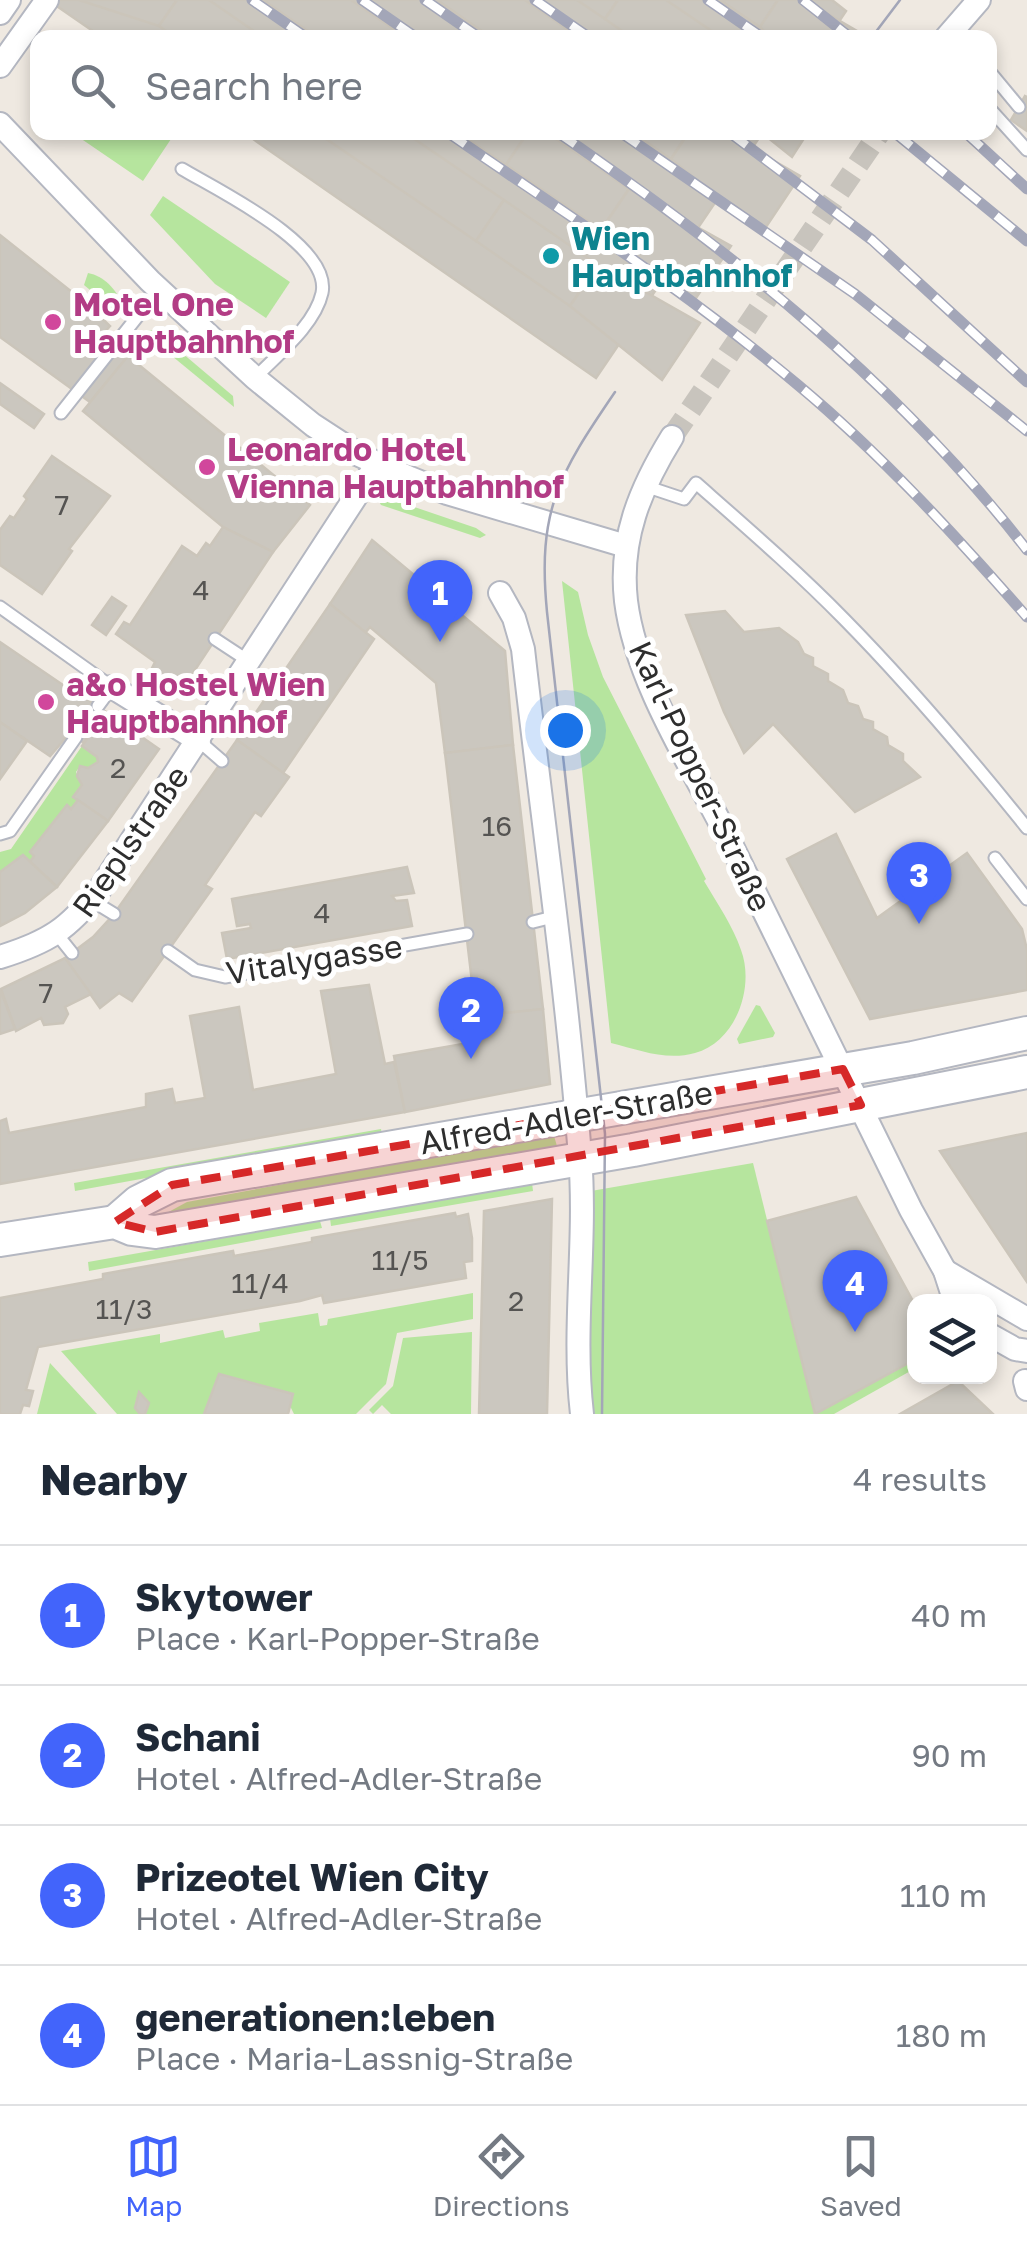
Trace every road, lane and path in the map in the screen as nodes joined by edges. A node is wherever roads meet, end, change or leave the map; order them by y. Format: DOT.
graph roads {
  1 [pos="9,0"];
  2 [pos="47,0"];
  3 [pos="979,0"];
  4 [pos="0,14"];
  5 [pos="954,30"];
  6 [pos="0,66"];
  7 [pos="997,81"];
  8 [pos="1018,107"];
  9 [pos="997,118"];
  10 [pos="0,124"];
  11 [pos="1027,150"];
  12 [pos="182,168"];
  13 [pos="163,293"];
  14 [pos="255,378"];
  15 [pos="61,412"];
  16 [pos="672,437"];
  17 [pos="377,464"];
  18 [pos="644,485"];
  19 [pos="626,546"];
  20 [pos="500,593"];
  21 [pos="0,607"];
  22 [pos="215,640"];
  23 [pos="250,662"];
  24 [pos="105,697"];
  25 [pos="76,737"];
  26 [pos="199,741"];
  27 [pos="222,761"];
  28 [pos="1027,828"];
  29 [pos="0,834"];
  30 [pos="996,858"];
  31 [pos="1027,898"];
  32 [pos="91,900"];
  33 [pos="114,914"];
  34 [pos="56,933"];
  35 [pos="467,934"];
  36 [pos="168,952"];
  37 [pos="72,953"];
  38 [pos="0,957"];
  39 [pos="1027,1033"];
  40 [pos="843,1070"];
  41 [pos="1027,1072"];
  42 [pos="861,1105"];
  43 [pos="576,1114"];
  44 [pos="580,1159"];
  45 [pos="115,1222"];
  46 [pos="0,1240"];
  47 [pos="945,1271"];
  48 [pos="952,1294"];
  49 [pos="1027,1320"];
  50 [pos="997,1339"];
  51 [pos="1027,1351"];
  52 [pos="582,1414"];
  1 -- 4 [label="street"];
  2 -- 6 [label="street"];
  3 -- 5 [label="street"];
  7 -- 8 [label="lane"];
  9 -- 11 [label="lane"];
  10 -- 13 [label="street"];
  12 -- 14 [label="lane"];
  13 -- 14 [label="street"];
  13 -- 15 [label="lane"];
  14 -- 17 [label="street"];
  16 -- 18 [label="street, Karl-Popper-Straße"];
  17 -- 19 [label="street"];
  17 -- 23 [label="street, Rieplstraße"];
  18 -- 19 [label="street, Karl-Popper-Straße"];
  18 -- 28 [label="lane"];
  19 -- 40 [label="street, Karl-Popper-Straße"];
  20 -- 43 [label="street"];
  21 -- 24 [label="lane"];
  22 -- 23 [label="lane"];
  23 -- 26 [label="street, Rieplstraße"];
  24 -- 26 [label="street"];
  25 -- 29 [label="lane"];
  26 -- 27 [label="lane"];
  26 -- 32 [label="street, Rieplstraße"];
  30 -- 31 [label="lane"];
  32 -- 33 [label="lane"];
  32 -- 34 [label="street, Rieplstraße"];
  34 -- 37 [label="lane"];
  34 -- 38 [label="street, Rieplstraße"];
  35 -- 36 [label="lane, Vitalygasse"];
  39 -- 40 [label="street, Alfred-Adler-Straße"];
  40 -- 42 [label="street, Karl-Popper-Straße"];
  40 -- 43 [label="street, Alfred-Adler-Straße"];
  41 -- 42 [label="street, Alfred-Adler-Straße"];
  42 -- 44 [label="street, Alfred-Adler-Straße"];
  42 -- 47 [label="street, Karl-Popper-Straße"];
  43 -- 44 [label="street"];
  43 -- 45 [label="street, Alfred-Adler-Straße"];
  44 -- 45 [label="street, Alfred-Adler-Straße"];
  44 -- 52 [label="street"];
  45 -- 46 [label="street, Alfred-Adler-Straße"];
  47 -- 48 [label="street, Karl-Popper-Straße"];
  47 -- 49 [label="street"];
  50 -- 51 [label="street"];
}
